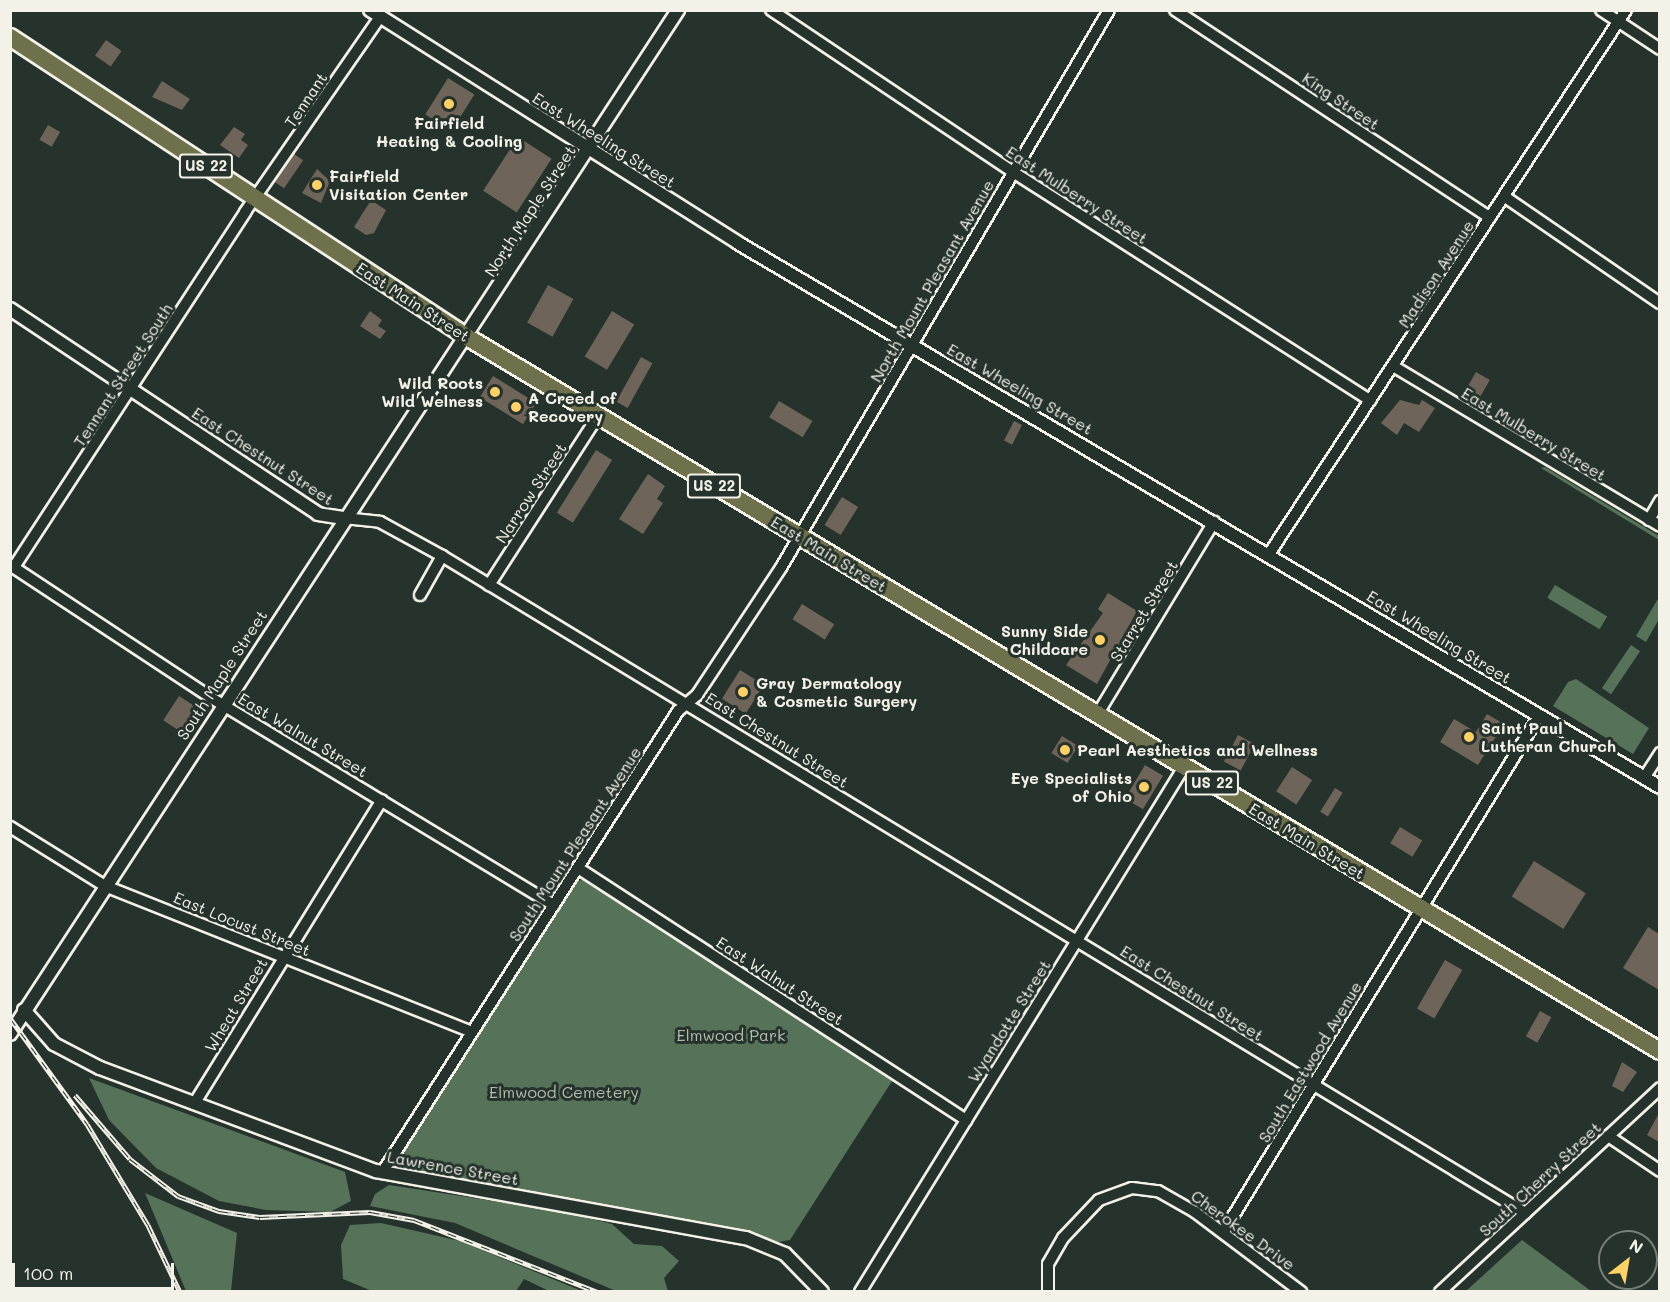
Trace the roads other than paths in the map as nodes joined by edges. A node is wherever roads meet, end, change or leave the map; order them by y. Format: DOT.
graph roads {
  1 [pos="678,10"];
  2 [pos="771,10"];
  3 [pos="1109,10"];
  4 [pos="1175,10"];
  5 [pos="1601,10"];
  6 [pos="1626,10"];
  7 [pos="375,14"];
  8 [pos="1619,22"];
  9 [pos="10,37"];
  10 [pos="1659,49"];
  11 [pos="589,151"];
  12 [pos="1013,172"];
  13 [pos="1505,197"];
  14 [pos="256,199"];
  15 [pos="1490,218"];
  16 [pos="1659,303"];
  17 [pos="10,309"];
  18 [pos="466,337"];
  19 [pos="912,345"];
  20 [pos="1393,366"];
  21 [pos="132,389"];
  22 [pos="1370,400"];
  23 [pos="598,416"];
  24 [pos="1659,501"];
  25 [pos="344,518"];
  26 [pos="1649,520"];
  27 [pos="1214,522"];
  28 [pos="1659,526"];
  29 [pos="800,537"];
  30 [pos="1269,554"];
  31 [pos="442,556"];
  32 [pos="12,566"];
  33 [pos="489,585"];
  34 [pos="420,595"];
  35 [pos="689,704"];
  36 [pos="222,705"];
  37 [pos="1097,715"];
  38 [pos="1539,716"];
  39 [pos="1659,753"];
  40 [pos="1184,767"];
  41 [pos="1644,778"];
  42 [pos="1659,787"];
  43 [pos="382,800"];
  44 [pos="10,827"];
  45 [pos="578,867"];
  46 [pos="105,886"];
  47 [pos="554,905"];
  48 [pos="1421,909"];
  49 [pos="1076,941"];
  50 [pos="282,958"];
  51 [pos="24,1011"];
  52 [pos="471,1032"];
  53 [pos="10,1034"];
  54 [pos="1659,1051"];
  55 [pos="1312,1086"];
  56 [pos="1659,1088"];
  57 [pos="194,1104"];
  58 [pos="966,1120"];
  59 [pos="1608,1136"];
  60 [pos="1659,1171"];
  61 [pos="382,1173"];
  62 [pos="1525,1213"];
  63 [pos="1224,1231"];
  64 [pos="822,1292"];
  65 [pos="860,1292"];
  66 [pos="1048,1292"];
  67 [pos="1301,1292"];
  68 [pos="1440,1292"];
  1 -- 11 [label="street, North Maple Street"];
  2 -- 12 [label="street, East Mulberry Street"];
  3 -- 12 [label="street, North Mount Pleasant Avenue"];
  4 -- 15 [label="street, King Street"];
  5 -- 8 [label="street"];
  6 -- 8 [label="street, Madison Avenue"];
  7 -- 11 [label="street, East Wheeling Street"];
  7 -- 14 [label="street, Tennant"];
  8 -- 10 [label="street"];
  8 -- 13 [label="street, Madison Avenue"];
  9 -- 14 [label="main road, East Main Street / US 22"];
  11 -- 18 [label="street, North Maple Street"];
  11 -- 19 [label="street, East Wheeling Street"];
  12 -- 19 [label="street, North Mount Pleasant Avenue"];
  12 -- 22 [label="street, East Mulberry Street"];
  13 -- 15 [label="street, Madison Avenue"];
  13 -- 16 [label="street"];
  14 -- 18 [label="main road, East Main Street / US 22"];
  14 -- 21 [label="street, Tennant Street South"];
  15 -- 20 [label="street, Madison Avenue"];
  17 -- 21 [label="street, East Chestnut Street"];
  18 -- 23 [label="main road, East Main Street / US 22"];
  18 -- 25 [label="street, South Maple Street"];
  19 -- 27 [label="street, East Wheeling Street"];
  19 -- 29 [label="street, North Mount Pleasant Avenue"];
  20 -- 22 [label="street, Madison Avenue"];
  20 -- 26 [label="street, East Mulberry Street"];
  21 -- 25 [label="street, East Chestnut Street"];
  21 -- 32 [label="street, Tennant Street South"];
  22 -- 30 [label="street, Madison Avenue"];
  23 -- 29 [label="main road, East Main Street / US 22"];
  23 -- 33 [label="street, Narrow Street"];
  24 -- 26 [label="street"];
  25 -- 31 [label="street, East Chestnut Street"];
  25 -- 36 [label="street, South Maple Street"];
  26 -- 28 [label="street, East Mulberry Street"];
  27 -- 30 [label="street, East Wheeling Street"];
  27 -- 37 [label="street, Starret Street"];
  29 -- 35 [label="street, South Mount Pleasant Avenue"];
  29 -- 37 [label="main road, East Main Street / US 22"];
  30 -- 38 [label="street, East Wheeling Street"];
  31 -- 33 [label="street, East Chestnut Street"];
  31 -- 34 [label="street"];
  32 -- 36 [label="street, East Walnut Street"];
  33 -- 35 [label="street, East Chestnut Street"];
  35 -- 45 [label="street, South Mount Pleasant Avenue"];
  35 -- 49 [label="street, East Chestnut Street"];
  36 -- 43 [label="street, East Walnut Street"];
  36 -- 46 [label="street, South Maple Street"];
  37 -- 40 [label="main road, East Main Street / US 22"];
  38 -- 41 [label="street, East Wheeling Street"];
  38 -- 48 [label="street, South Eastwood Avenue"];
  39 -- 41 [label="street"];
  40 -- 48 [label="main road, East Main Street / US 22"];
  40 -- 49 [label="street, Wyandotte Street"];
  41 -- 42 [label="street, East Wheeling Street"];
  43 -- 47 [label="street, East Walnut Street"];
  43 -- 50 [label="street, Wheat Street"];
  44 -- 46 [label="street, East Locust Street"];
  45 -- 47 [label="street, South Mount Pleasant Avenue"];
  45 -- 58 [label="street, East Walnut Street"];
  46 -- 50 [label="street, East Locust Street"];
  46 -- 51 [label="street, South Maple Street"];
  47 -- 52 [label="street, South Mount Pleasant Avenue"];
  48 -- 54 [label="main road, East Main Street / US 22"];
  48 -- 55 [label="street, South Eastwood Avenue"];
  49 -- 55 [label="street, East Chestnut Street"];
  49 -- 58 [label="street, Wyandotte Street"];
  50 -- 52 [label="street, East Locust Street"];
  50 -- 57 [label="street, Wheat Street"];
  51 -- 53 [label="street, South Maple Street"];
  51 -- 57 [label="street, Lawrence Street"];
  52 -- 61 [label="street, South Mount Pleasant Avenue"];
  55 -- 62 [label="street, East Chestnut Street"];
  55 -- 63 [label="street, South Eastwood Avenue"];
  56 -- 59 [label="street, South Cherry Street"];
  57 -- 61 [label="street, Lawrence Street"];
  58 -- 65 [label="street, Wyandotte Street"];
  59 -- 60 [label="street"];
  59 -- 62 [label="street, South Cherry Street"];
  61 -- 64 [label="street, Lawrence Street"];
  62 -- 68 [label="street, South Cherry Street"];
  63 -- 66 [label="street, Cherokee Drive"];
  63 -- 67 [label="street, Cherokee Drive"];
}
